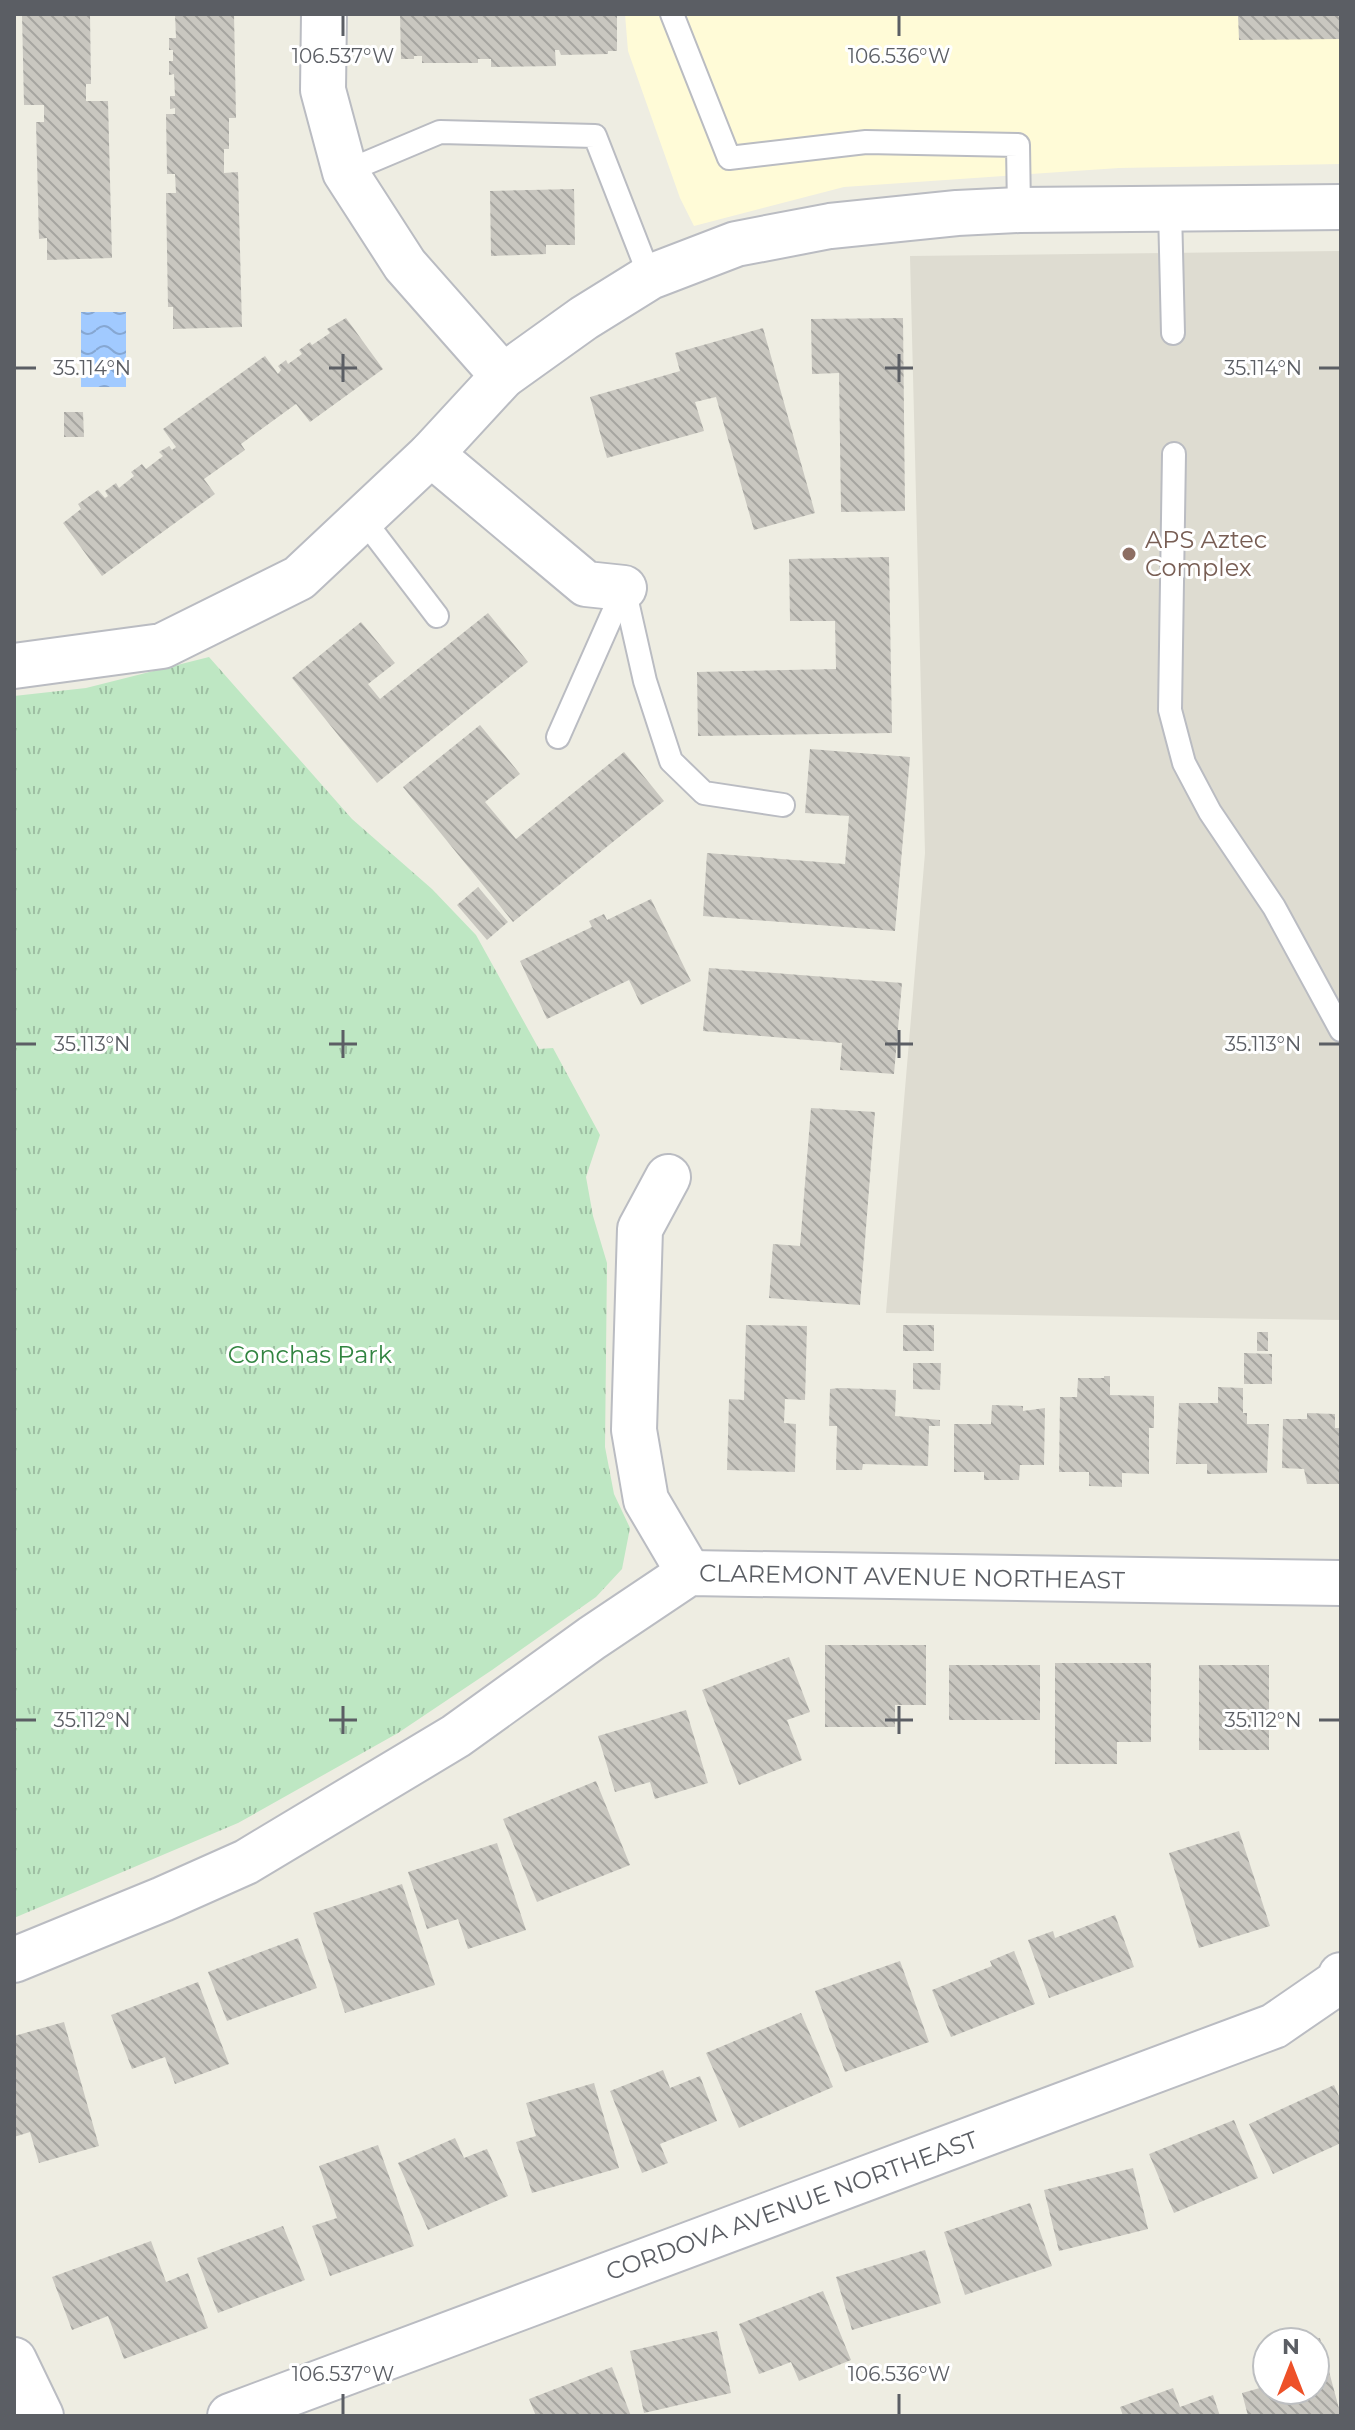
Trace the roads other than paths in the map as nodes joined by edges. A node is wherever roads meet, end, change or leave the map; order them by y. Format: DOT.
graph roads {
  1 [pos="324,14"];
  2 [pos="672,14"];
  3 [pos="345,172"];
  4 [pos="1341,207"];
  5 [pos="1019,210"];
  6 [pos="1170,210"];
  7 [pos="650,277"];
  8 [pos="1173,333"];
  9 [pos="503,376"];
  10 [pos="431,454"];
  11 [pos="1174,454"];
  12 [pos="363,519"];
  13 [pos="624,588"];
  14 [pos="437,616"];
  15 [pos="14,666"];
  16 [pos="558,737"];
  17 [pos="783,805"];
  18 [pos="1341,1030"];
  19 [pos="668,1177"];
  20 [pos="689,1573"];
  21 [pos="1341,1583"];
  22 [pos="14,1960"];
  23 [pos="1341,1975"];
  24 [pos="14,2360"];
  25 [pos="41,2416"];
  26 [pos="230,2416"];
  1 -- 3 [label="street"];
  2 -- 5 [label="lane"];
  3 -- 7 [label="lane"];
  3 -- 9 [label="street"];
  4 -- 6 [label="street"];
  5 -- 6 [label="street"];
  5 -- 7 [label="street"];
  6 -- 8 [label="lane"];
  7 -- 9 [label="street"];
  9 -- 10 [label="street"];
  10 -- 12 [label="street"];
  10 -- 13 [label="street"];
  11 -- 18 [label="lane"];
  12 -- 14 [label="lane"];
  12 -- 15 [label="street"];
  13 -- 16 [label="lane"];
  13 -- 17 [label="lane"];
  19 -- 20 [label="street"];
  20 -- 21 [label="street, CLAREMONT AVENUE NORTHEAST"];
  20 -- 22 [label="street, CLAREMONT AVENUE NORTHEAST"];
  23 -- 26 [label="street, CORDOVA AVENUE NORTHEAST"];
  24 -- 25 [label="street"];
}
